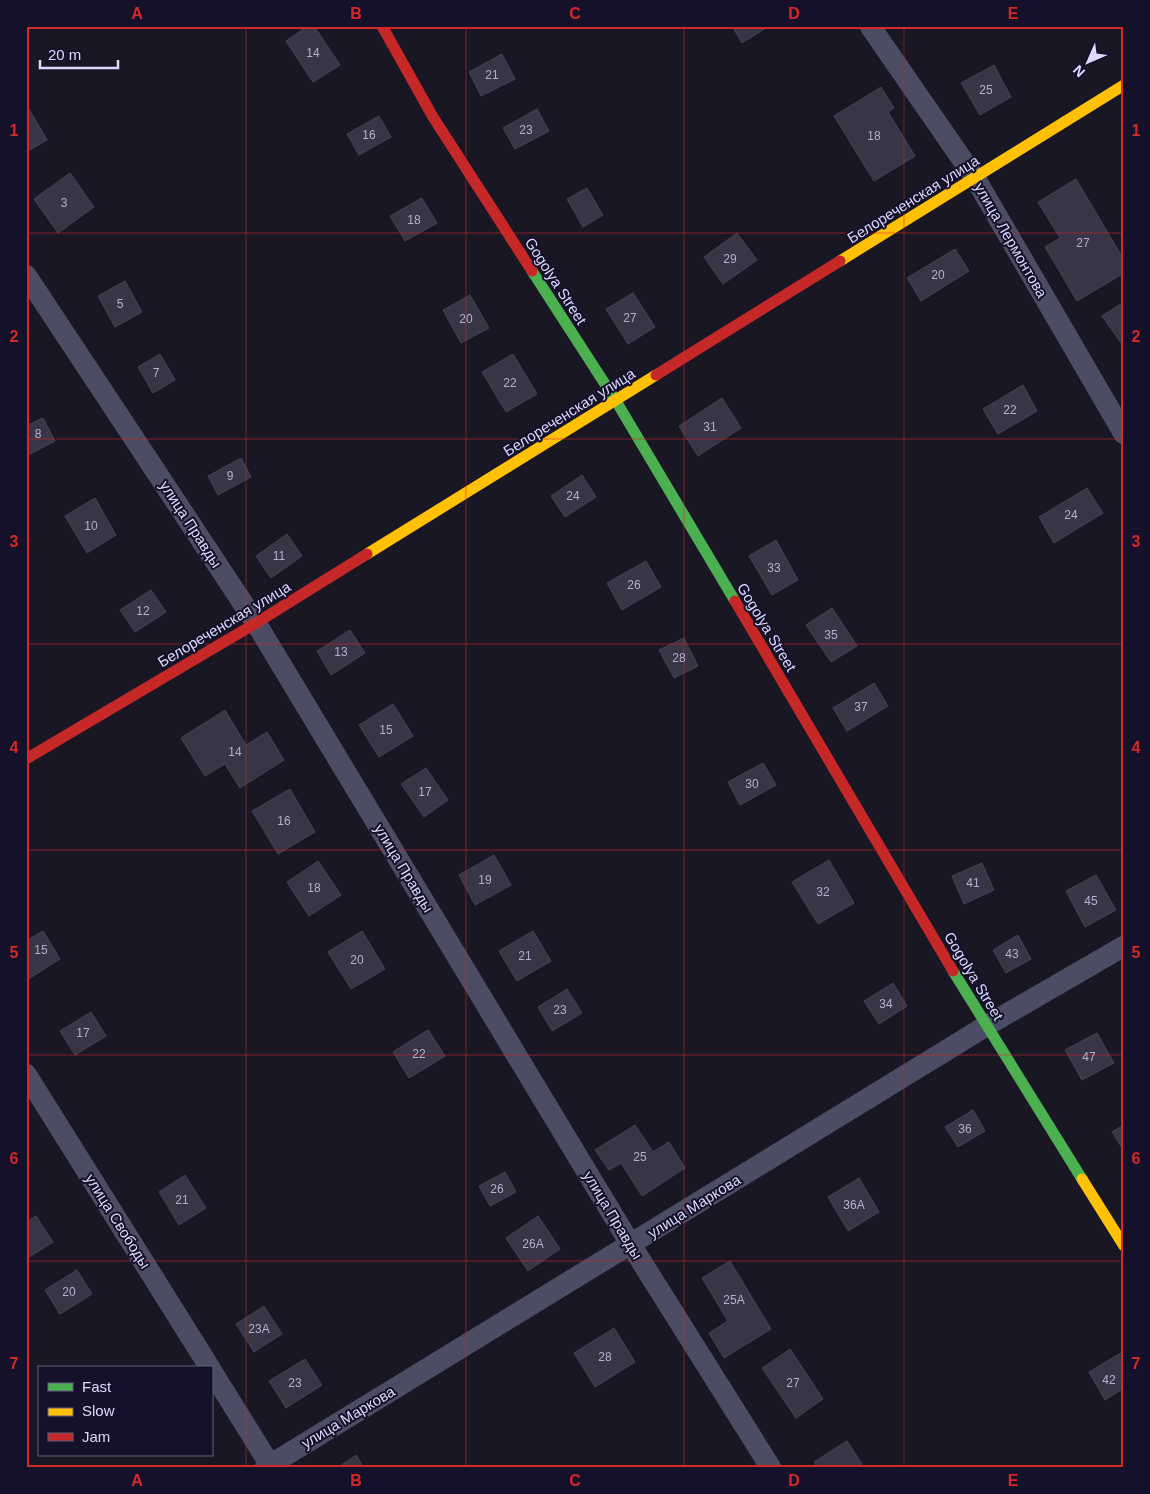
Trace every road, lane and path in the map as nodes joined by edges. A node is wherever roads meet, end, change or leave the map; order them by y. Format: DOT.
graph roads {
  1 [pos="382,26"];
  2 [pos="870,26"];
  3 [pos="1124,85"];
  4 [pos="975,178"];
  5 [pos="26,275"];
  6 [pos="616,401"];
  7 [pos="1124,434"];
  8 [pos="256,623"];
  9 [pos="26,759"];
  10 [pos="1124,946"];
  11 [pos="986,1026"];
  12 [pos="26,1074"];
  13 [pos="631,1245"];
  14 [pos="1124,1246"];
  15 [pos="208,1366"];
  16 [pos="212,1372"];
  17 [pos="269,1467"];
  18 [pos="771,1468"];
  1 -- 6 [label="street, Gogolya Street"];
  2 -- 4 [label="street, улица Лермонтова"];
  3 -- 4 [label="street, Белореченская улица"];
  4 -- 6 [label="street, Белореченская улица"];
  4 -- 7 [label="street, улица Лермонтова"];
  5 -- 8 [label="street, улица Правды"];
  6 -- 8 [label="street, Белореченская улица"];
  6 -- 11 [label="street, Gogolya Street"];
  8 -- 9 [label="street, Белореченская улица"];
  8 -- 13 [label="street, улица Правды"];
  10 -- 11 [label="street, улица Маркова"];
  11 -- 13 [label="street, улица Маркова"];
  11 -- 14 [label="street, Gogolya Street"];
  12 -- 15 [label="street, улица Свободы"];
  13 -- 17 [label="street, улица Маркова"];
  13 -- 18 [label="street, улица Правды"];
  16 -- 17 [label="street, улица Свободы"];
}
